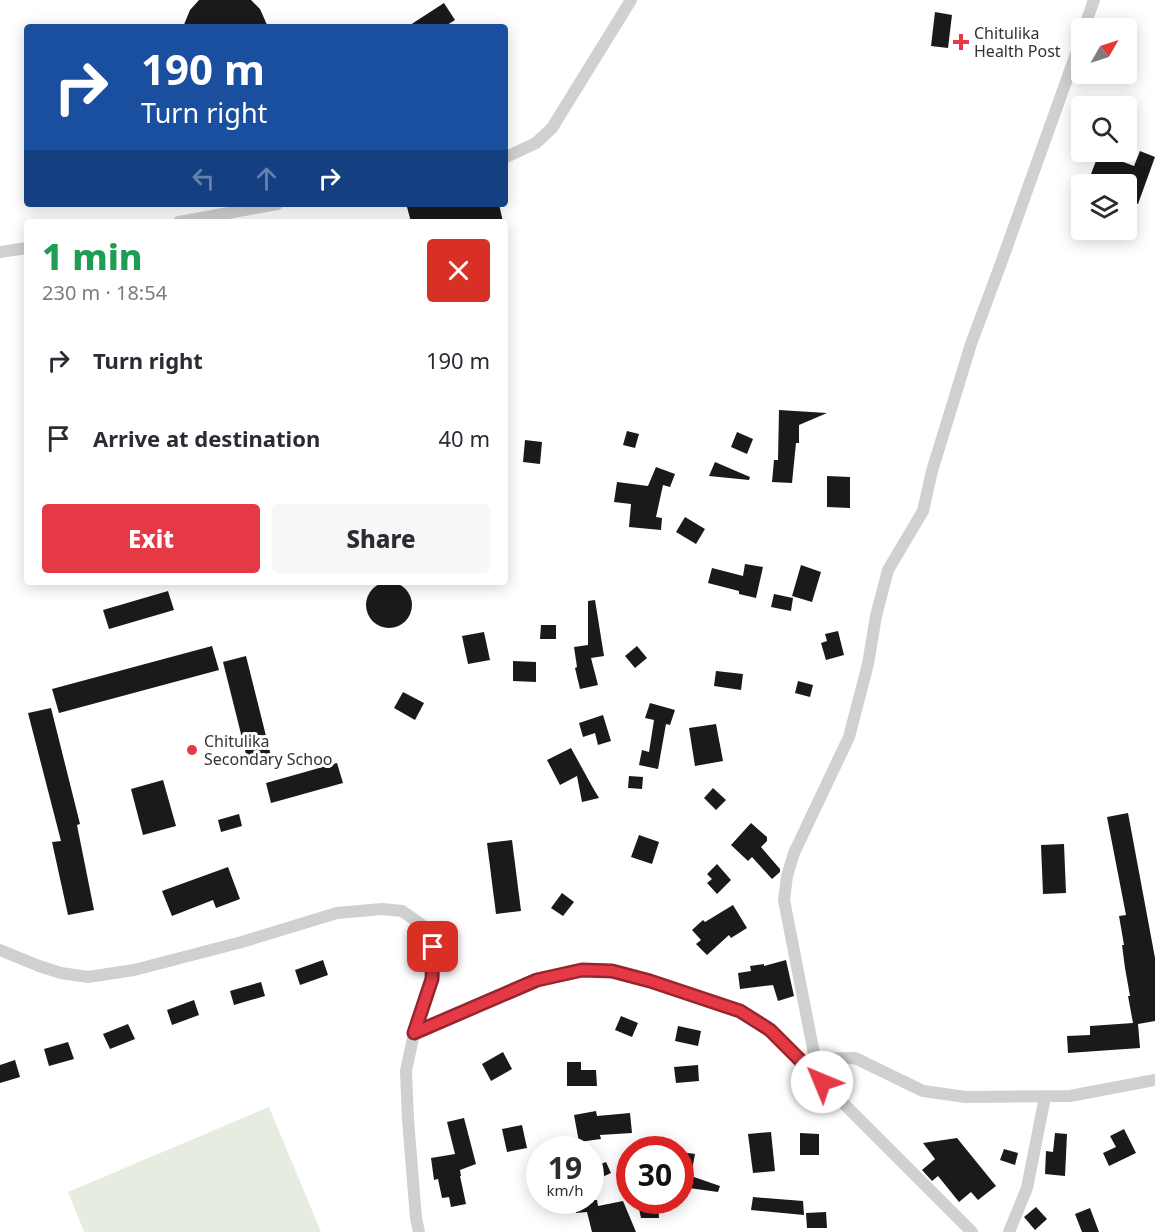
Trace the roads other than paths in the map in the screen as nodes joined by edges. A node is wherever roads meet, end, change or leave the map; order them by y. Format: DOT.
graph roads {
  1 [pos="631,0"];
  2 [pos="1094,0"];
  3 [pos="1088,18"];
  4 [pos="1071,68"];
  5 [pos="508,157"];
  6 [pos="261,207"];
  7 [pos="195,219"];
  8 [pos="24,248"];
  9 [pos="0,252"];
  10 [pos="0,950"];
  11 [pos="414,1033"];
  12 [pos="810,1062"];
  13 [pos="1155,1080"];
  14 [pos="1045,1097"];
  15 [pos="419,1232"];
  16 [pos="972,1232"];
  17 [pos="1009,1232"];
  1 -- 5 [label="street"];
  2 -- 3 [label="street"];
  4 -- 12 [label="street"];
  6 -- 7 [label="street"];
  8 -- 9 [label="street"];
  10 -- 11 [label="street"];
  11 -- 12 [label="street"];
  11 -- 15 [label="street"];
  12 -- 14 [label="street"];
  12 -- 16 [label="street"];
  13 -- 14 [label="street"];
  14 -- 17 [label="street"];
}
